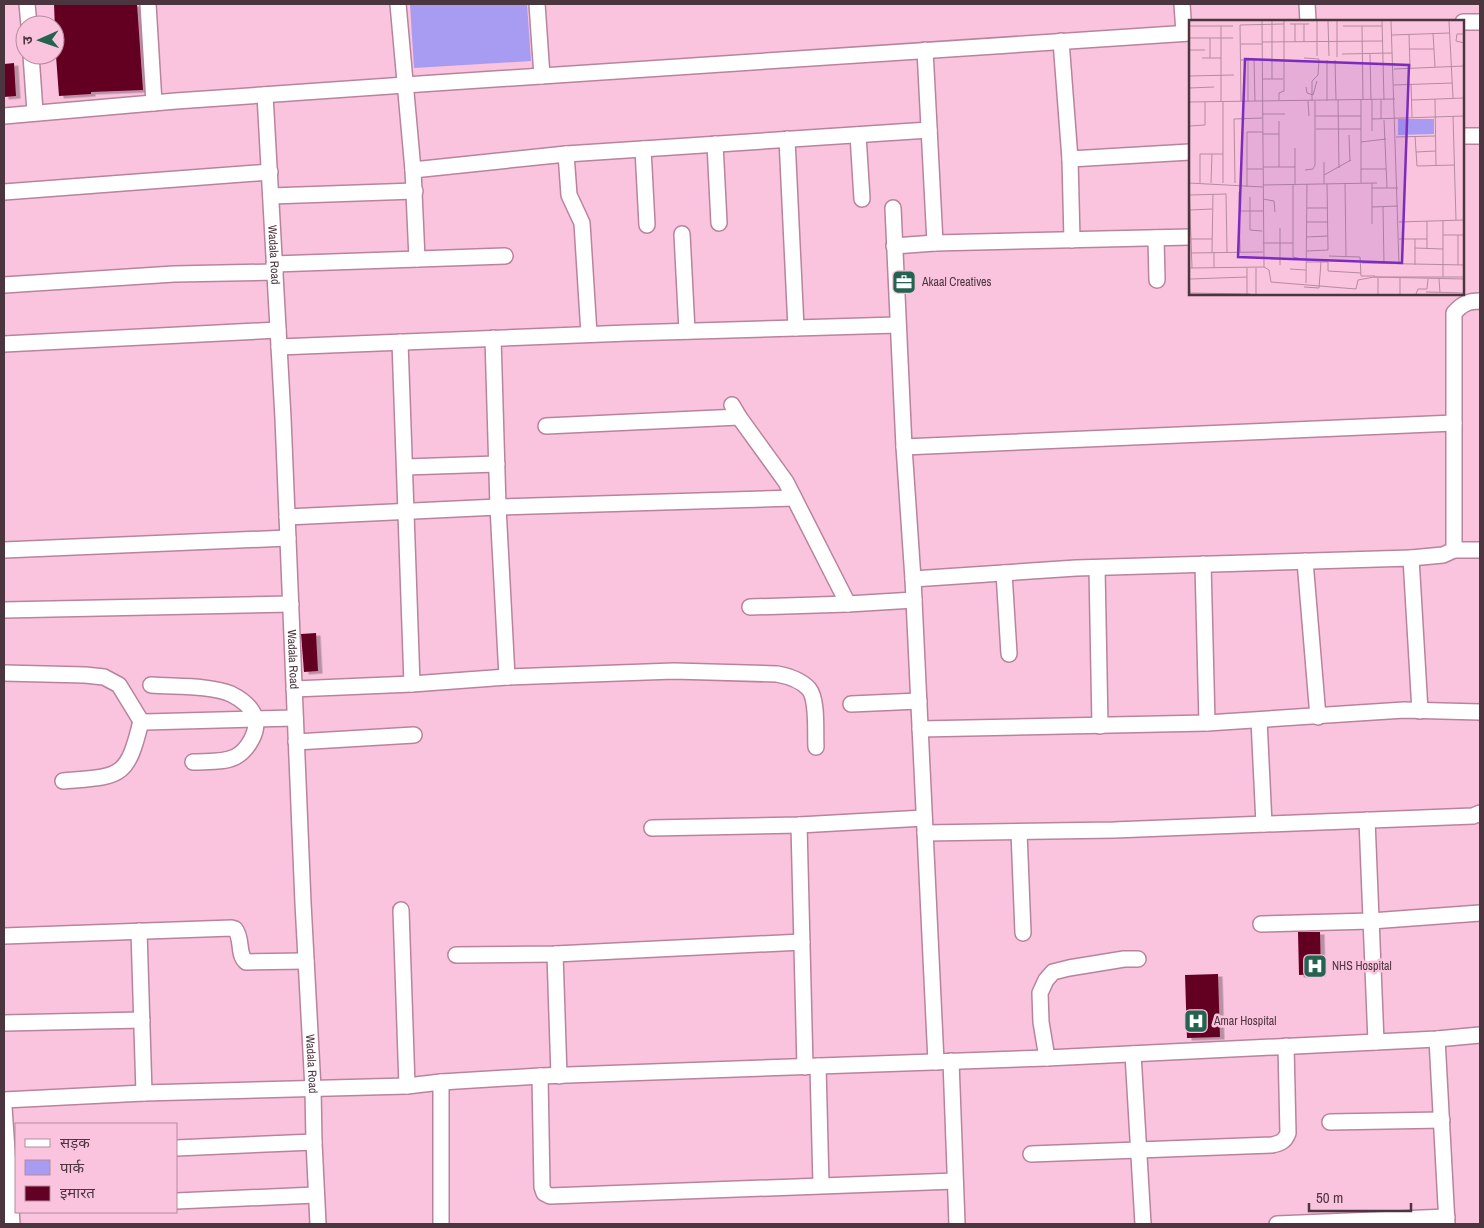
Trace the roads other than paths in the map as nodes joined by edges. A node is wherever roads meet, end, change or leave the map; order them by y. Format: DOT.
graph roads {
  1 [pos="148,4"];
  2 [pos="398,4"];
  3 [pos="537,4"];
  4 [pos="1182,4"];
  5 [pos="1307,4"];
  6 [pos="1308,20"];
  7 [pos="1464,22"];
  8 [pos="1480,22"];
  9 [pos="1187,33"];
  10 [pos="1061,41"];
  11 [pos="925,50"];
  12 [pos="32,65"];
  13 [pos="542,76"];
  14 [pos="405,85"];
  15 [pos="265,95"];
  16 [pos="154,103"];
  17 [pos="35,112"];
  18 [pos="4,116"];
  19 [pos="929,130"];
  20 [pos="858,135"];
  21 [pos="1464,136"];
  22 [pos="1480,136"];
  23 [pos="787,139"];
  24 [pos="715,144"];
  25 [pos="643,149"];
  26 [pos="1189,152"];
  27 [pos="566,154"];
  28 [pos="1070,159"];
  29 [pos="413,170"];
  30 [pos="270,172"];
  31 [pos="415,191"];
  32 [pos="4,192"];
  33 [pos="271,196"];
  34 [pos="862,199"];
  35 [pos="893,208"];
  36 [pos="719,223"];
  37 [pos="648,226"];
  38 [pos="682,234"];
  39 [pos="1189,237"];
  40 [pos="1156,238"];
  41 [pos="1072,240"];
  42 [pos="935,243"];
  43 [pos="894,246"];
  44 [pos="505,256"];
  45 [pos="416,259"];
  46 [pos="274,268"];
  47 [pos="1157,280"];
  48 [pos="4,285"];
  49 [pos="1480,301"];
  50 [pos="897,325"];
  51 [pos="796,328"];
  52 [pos="278,330"];
  53 [pos="687,331"];
  54 [pos="589,334"];
  55 [pos="493,338"];
  56 [pos="400,342"];
  57 [pos="4,344"];
  58 [pos="279,347"];
  59 [pos="1454,423"];
  60 [pos="546,426"];
  61 [pos="904,447"];
  62 [pos="497,464"];
  63 [pos="405,467"];
  64 [pos="794,498"];
  65 [pos="498,507"];
  66 [pos="407,511"];
  67 [pos="287,517"];
  68 [pos="288,538"];
  69 [pos="4,550"];
  70 [pos="1454,550"];
  71 [pos="1480,550"];
  72 [pos="1411,558"];
  73 [pos="1305,561"];
  74 [pos="1203,564"];
  75 [pos="1097,568"];
  76 [pos="1004,573"];
  77 [pos="913,579"];
  78 [pos="914,600"];
  79 [pos="291,604"];
  80 [pos="848,604"];
  81 [pos="750,607"];
  82 [pos="4,610"];
  83 [pos="1009,654"];
  84 [pos="4,673"];
  85 [pos="507,677"];
  86 [pos="412,684"];
  87 [pos="151,685"];
  88 [pos="294,689"];
  89 [pos="918,700"];
  90 [pos="851,704"];
  91 [pos="1420,711"];
  92 [pos="1480,712"];
  93 [pos="1318,717"];
  94 [pos="295,718"];
  95 [pos="256,719"];
  96 [pos="1259,720"];
  97 [pos="141,721"];
  98 [pos="1207,723"];
  99 [pos="1100,726"];
  100 [pos="920,729"];
  101 [pos="414,735"];
  102 [pos="296,742"];
  103 [pos="816,747"];
  104 [pos="193,762"];
  105 [pos="63,781"];
  106 [pos="1480,813"];
  107 [pos="1367,820"];
  108 [pos="800,824"];
  109 [pos="1264,824"];
  110 [pos="925,826"];
  111 [pos="652,828"];
  112 [pos="1019,832"];
  113 [pos="401,910"];
  114 [pos="1480,913"];
  115 [pos="1371,921"];
  116 [pos="1260,924"];
  117 [pos="139,931"];
  118 [pos="1023,933"];
  119 [pos="4,936"];
  120 [pos="802,942"];
  121 [pos="555,954"];
  122 [pos="456,955"];
  123 [pos="1138,959"];
  124 [pos="306,961"];
  125 [pos="142,1020"];
  126 [pos="4,1023"];
  127 [pos="1480,1036"];
  128 [pos="1438,1039"];
  129 [pos="1376,1042"];
  130 [pos="1286,1046"];
  131 [pos="1134,1054"];
  132 [pos="1047,1058"];
  133 [pos="944,1062"];
  134 [pos="812,1067"];
  135 [pos="540,1076"];
  136 [pos="559,1076"];
  137 [pos="441,1082"];
  138 [pos="407,1086"];
  139 [pos="313,1090"];
  140 [pos="144,1093"];
  141 [pos="4,1100"];
  142 [pos="4,1107"];
  143 [pos="1442,1120"];
  144 [pos="1330,1122"];
  145 [pos="314,1142"];
  146 [pos="178,1148"];
  147 [pos="1138,1150"];
  148 [pos="1031,1154"];
  149 [pos="12,1156"];
  150 [pos="955,1181"];
  151 [pos="820,1185"];
  152 [pos="316,1195"];
  153 [pos="178,1201"];
  154 [pos="14,1207"];
  155 [pos="1447,1220"];
  156 [pos="12,1224"];
  157 [pos="318,1224"];
  158 [pos="441,1224"];
  159 [pos="957,1224"];
  160 [pos="1143,1224"];
  161 [pos="1277,1224"];
  1 -- 16 [label="street"];
  2 -- 14 [label="street"];
  3 -- 13 [label="street"];
  4 -- 9 [label="street"];
  5 -- 6 [label="street"];
  7 -- 8 [label="street"];
  9 -- 10 [label="street"];
  10 -- 11 [label="street"];
  10 -- 28 [label="street"];
  11 -- 13 [label="street"];
  11 -- 19 [label="street"];
  12 -- 17 [label="street"];
  13 -- 14 [label="street"];
  14 -- 15 [label="street"];
  14 -- 29 [label="street"];
  15 -- 16 [label="street"];
  15 -- 30 [label="street, Wadala Road"];
  16 -- 17 [label="street"];
  17 -- 18 [label="street"];
  19 -- 20 [label="street"];
  19 -- 42 [label="street"];
  20 -- 23 [label="street"];
  20 -- 34 [label="street"];
  21 -- 22 [label="street"];
  23 -- 24 [label="street"];
  23 -- 51 [label="street"];
  24 -- 25 [label="street"];
  24 -- 36 [label="street"];
  25 -- 27 [label="street"];
  25 -- 37 [label="street"];
  26 -- 28 [label="street"];
  27 -- 29 [label="street"];
  27 -- 54 [label="street"];
  28 -- 41 [label="street"];
  29 -- 31 [label="street"];
  30 -- 32 [label="street"];
  30 -- 33 [label="street, Wadala Road"];
  31 -- 33 [label="street"];
  31 -- 45 [label="street"];
  33 -- 46 [label="street, Wadala Road"];
  35 -- 43 [label="street"];
  38 -- 53 [label="street"];
  39 -- 40 [label="street"];
  40 -- 41 [label="street"];
  40 -- 47 [label="street"];
  41 -- 42 [label="street"];
  42 -- 43 [label="street"];
  43 -- 50 [label="street"];
  44 -- 45 [label="street"];
  45 -- 46 [label="street"];
  46 -- 48 [label="street"];
  46 -- 52 [label="street, Wadala Road"];
  49 -- 59 [label="street"];
  50 -- 51 [label="street"];
  50 -- 61 [label="street"];
  51 -- 53 [label="street"];
  52 -- 57 [label="street"];
  52 -- 58 [label="street, Wadala Road"];
  53 -- 54 [label="street"];
  54 -- 55 [label="street"];
  55 -- 56 [label="street"];
  55 -- 62 [label="street"];
  56 -- 58 [label="street"];
  56 -- 63 [label="street"];
  58 -- 67 [label="street, Wadala Road"];
  59 -- 61 [label="street"];
  59 -- 70 [label="street"];
  60 -- 64 [label="street"];
  61 -- 77 [label="street"];
  62 -- 63 [label="street"];
  62 -- 65 [label="street"];
  63 -- 66 [label="street"];
  64 -- 65 [label="street"];
  64 -- 80 [label="street"];
  65 -- 66 [label="street"];
  65 -- 85 [label="street"];
  66 -- 67 [label="street"];
  66 -- 86 [label="street"];
  67 -- 68 [label="street, Wadala Road"];
  68 -- 69 [label="street"];
  68 -- 79 [label="street, Wadala Road"];
  70 -- 71 [label="street"];
  70 -- 72 [label="street"];
  72 -- 73 [label="street"];
  72 -- 91 [label="street"];
  73 -- 74 [label="street"];
  73 -- 93 [label="street"];
  74 -- 75 [label="street"];
  74 -- 98 [label="street"];
  75 -- 76 [label="street"];
  75 -- 99 [label="street"];
  76 -- 77 [label="street"];
  76 -- 83 [label="street"];
  77 -- 78 [label="street"];
  78 -- 80 [label="street"];
  78 -- 89 [label="street"];
  79 -- 82 [label="street"];
  79 -- 88 [label="street, Wadala Road"];
  80 -- 81 [label="street"];
  84 -- 97 [label="street"];
  85 -- 86 [label="street"];
  85 -- 103 [label="street"];
  86 -- 88 [label="street"];
  87 -- 95 [label="street"];
  88 -- 94 [label="street, Wadala Road"];
  89 -- 90 [label="street"];
  89 -- 100 [label="street"];
  91 -- 92 [label="street"];
  91 -- 93 [label="street"];
  93 -- 96 [label="street"];
  94 -- 95 [label="street"];
  94 -- 102 [label="street, Wadala Road"];
  95 -- 97 [label="street"];
  95 -- 104 [label="street"];
  96 -- 98 [label="street"];
  96 -- 109 [label="street"];
  97 -- 105 [label="street"];
  98 -- 99 [label="street"];
  99 -- 100 [label="street"];
  100 -- 110 [label="street"];
  101 -- 102 [label="street"];
  102 -- 124 [label="street, Wadala Road"];
  106 -- 107 [label="street"];
  107 -- 109 [label="street"];
  107 -- 115 [label="street"];
  108 -- 110 [label="street"];
  108 -- 111 [label="street"];
  108 -- 120 [label="street"];
  109 -- 112 [label="street"];
  110 -- 112 [label="street"];
  110 -- 133 [label="street"];
  112 -- 118 [label="street"];
  113 -- 138 [label="street"];
  114 -- 115 [label="street"];
  115 -- 116 [label="street"];
  115 -- 129 [label="street"];
  117 -- 119 [label="street"];
  117 -- 124 [label="street"];
  117 -- 125 [label="street"];
  120 -- 121 [label="street"];
  120 -- 134 [label="street"];
  121 -- 122 [label="street"];
  121 -- 136 [label="street"];
  123 -- 132 [label="street"];
  124 -- 139 [label="street, Wadala Road"];
  125 -- 126 [label="street"];
  125 -- 140 [label="street"];
  127 -- 128 [label="street"];
  128 -- 129 [label="street"];
  128 -- 143 [label="street"];
  129 -- 130 [label="street"];
  130 -- 131 [label="street"];
  130 -- 147 [label="street"];
  131 -- 132 [label="street"];
  131 -- 147 [label="street"];
  132 -- 133 [label="street"];
  133 -- 134 [label="street"];
  133 -- 150 [label="street"];
  134 -- 136 [label="street"];
  134 -- 151 [label="street"];
  135 -- 136 [label="street"];
  135 -- 137 [label="street"];
  135 -- 151 [label="street"];
  137 -- 138 [label="street"];
  137 -- 158 [label="street"];
  138 -- 139 [label="street"];
  139 -- 140 [label="street"];
  139 -- 145 [label="street, Wadala Road"];
  140 -- 141 [label="street"];
  142 -- 149 [label="street"];
  143 -- 144 [label="street"];
  143 -- 155 [label="street"];
  145 -- 146 [label="street"];
  145 -- 152 [label="street, Wadala Road"];
  147 -- 148 [label="street"];
  147 -- 160 [label="street"];
  149 -- 154 [label="street"];
  150 -- 151 [label="street"];
  150 -- 159 [label="street"];
  152 -- 153 [label="street"];
  152 -- 157 [label="street, Wadala Road"];
  154 -- 156 [label="street"];
  155 -- 161 [label="street"];
}
